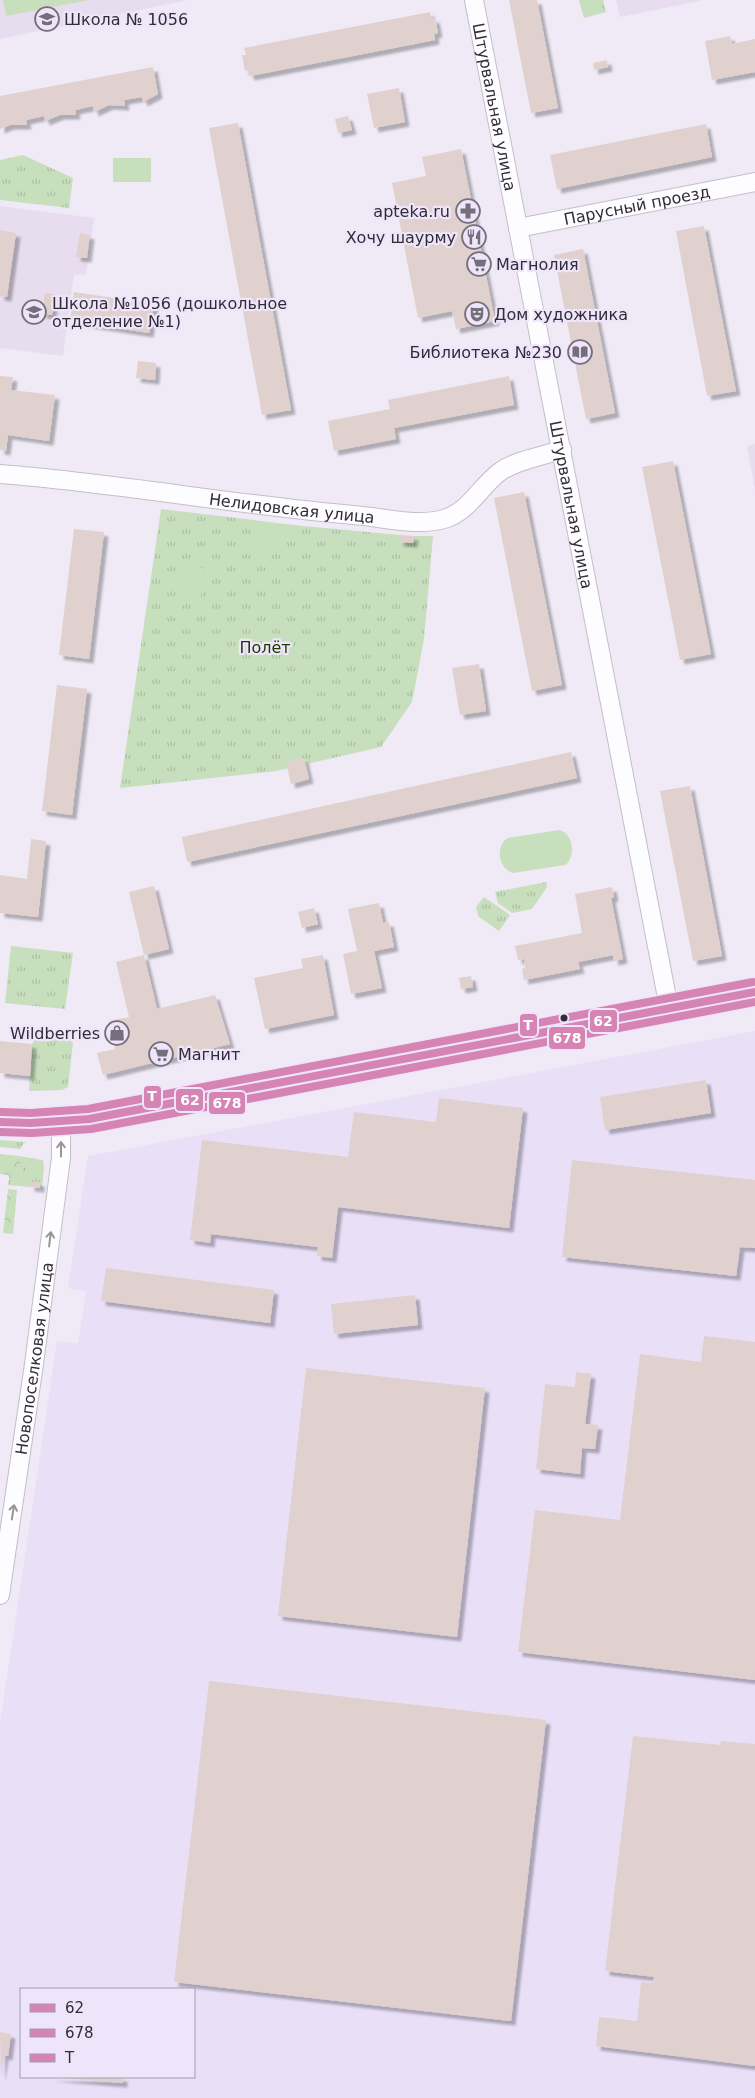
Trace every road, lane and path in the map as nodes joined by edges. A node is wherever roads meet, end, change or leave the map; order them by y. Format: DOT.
graph roads {
  1 [pos="474,0"];
  2 [pos="755,182"];
  3 [pos="518,228"];
  4 [pos="562,449"];
  5 [pos="0,474"];
  6 [pos="755,992"];
  7 [pos="669,1008"];
  8 [pos="0,1122"];
  9 [pos="61,1122"];
  10 [pos="0,1595"];
  1 -- 3 [label="street, Штурвальная улица"];
  2 -- 3 [label="street, Парусный проезд"];
  3 -- 4 [label="street, Штурвальная улица"];
  4 -- 5 [label="street, Нелидовская улица"];
  4 -- 7 [label="street, Штурвальная улица"];
  6 -- 7 [label="main road"];
  7 -- 9 [label="main road"];
  8 -- 9 [label="main road"];
  10 -- 9 [label="street, Новопоселковая улица, one-way"];
}
